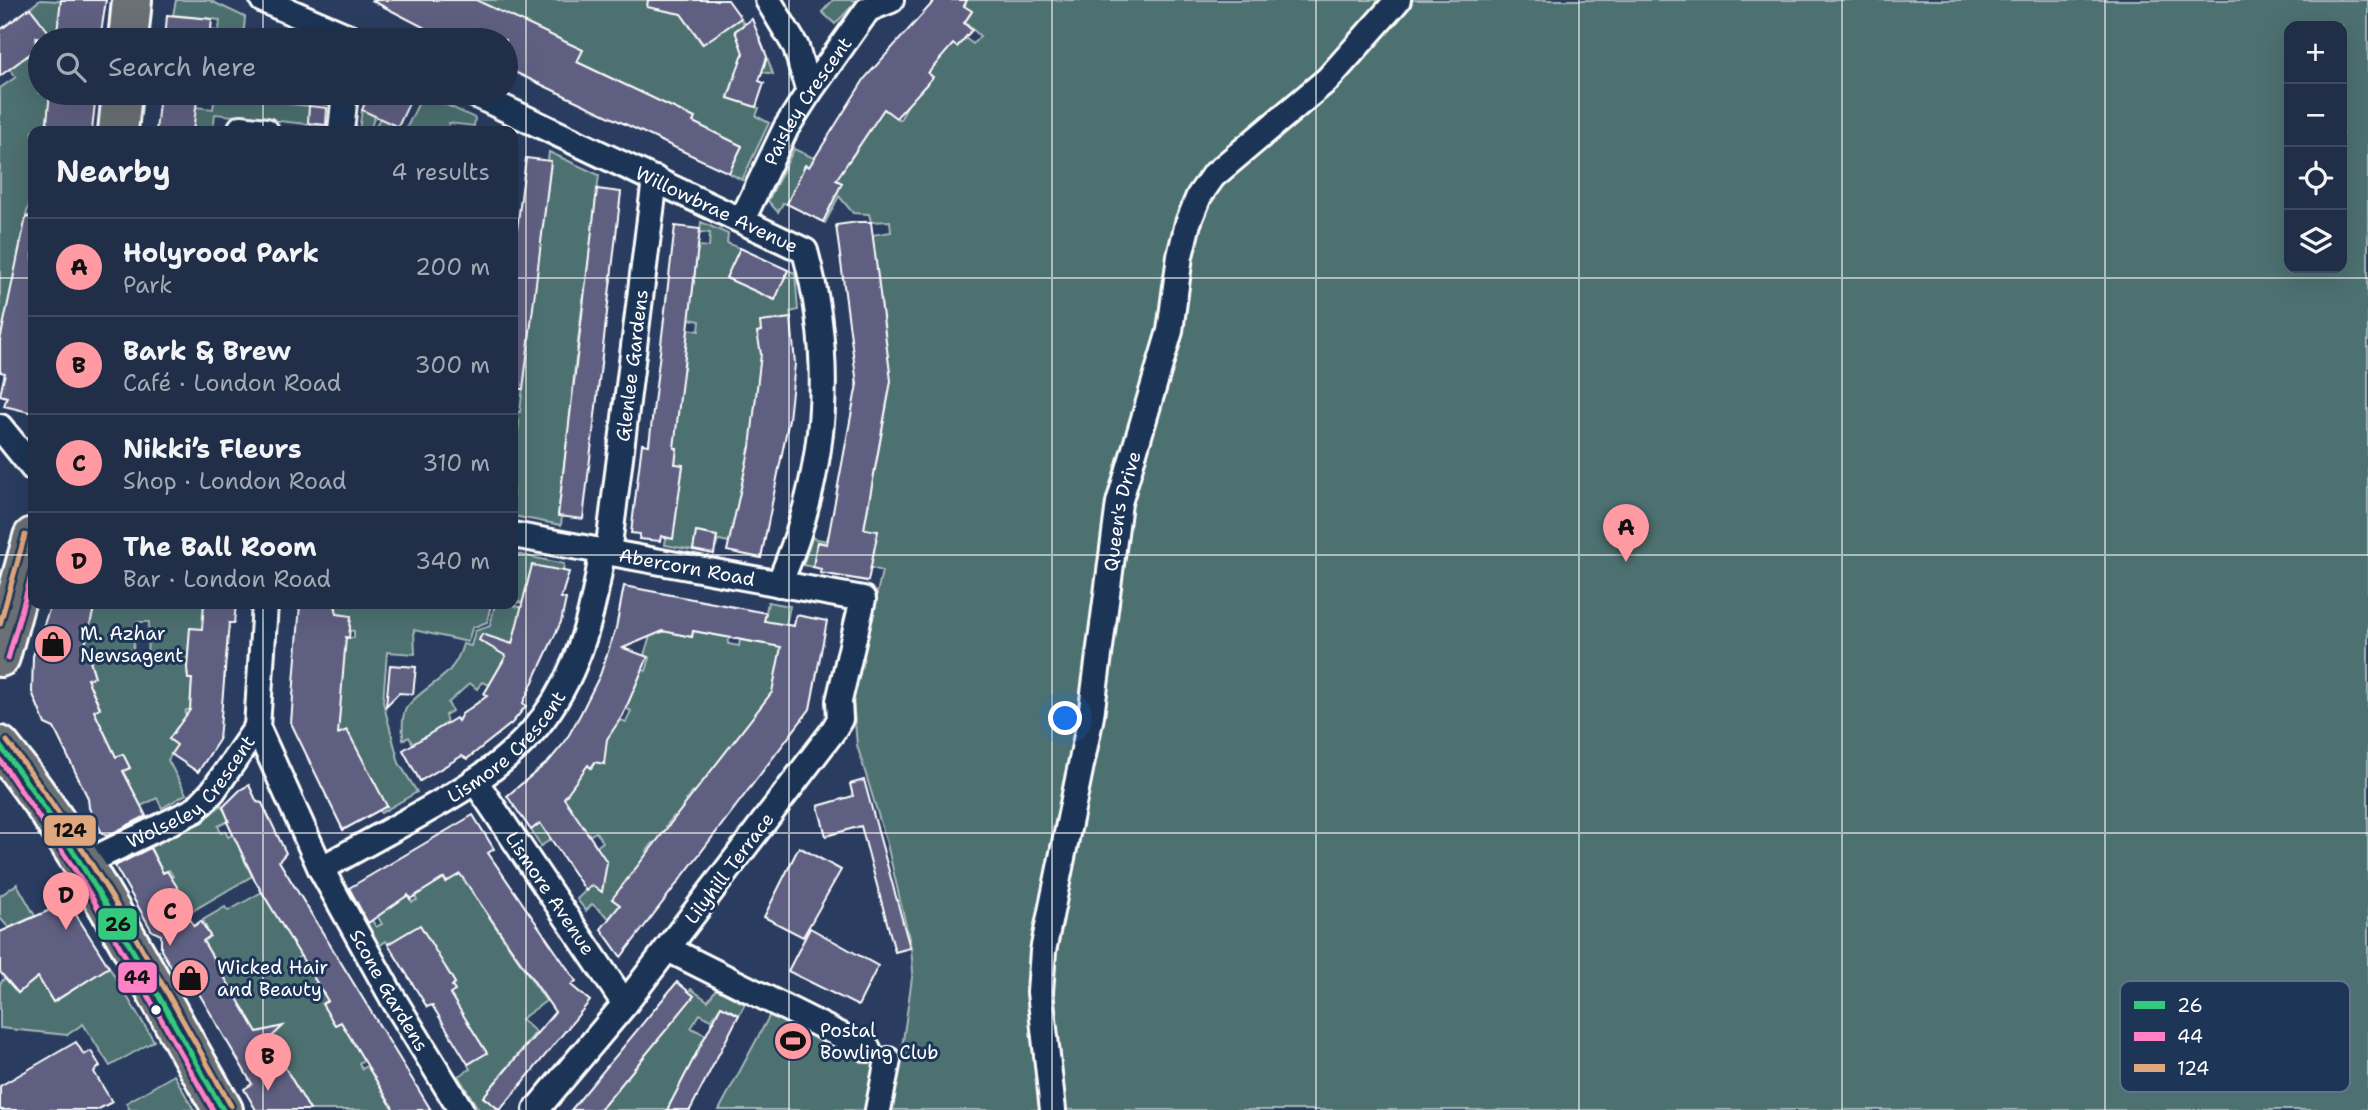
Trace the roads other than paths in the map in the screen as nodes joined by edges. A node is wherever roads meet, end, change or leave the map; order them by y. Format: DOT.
graph roads {
  1 [pos="132,0"];
  2 [pos="263,0"];
  3 [pos="768,0"];
  4 [pos="891,0"];
  5 [pos="1398,0"];
  6 [pos="129,28"];
  7 [pos="327,28"];
  8 [pos="809,92"];
  9 [pos="121,105"];
  10 [pos="344,105"];
  11 [pos="486,105"];
  12 [pos="503,120"];
  13 [pos="119,126"];
  14 [pos="342,126"];
  15 [pos="655,179"];
  16 [pos="741,220"];
  17 [pos="0,427"];
  18 [pos="28,462"];
  19 [pos="518,536"];
  20 [pos="605,553"];
  21 [pos="28,555"];
  22 [pos="779,584"];
  23 [pos="863,598"];
  24 [pos="265,609"];
  25 [pos="0,657"];
  26 [pos="257,727"];
  27 [pos="0,746"];
  28 [pos="475,781"];
  29 [pos="81,864"];
  30 [pos="321,869"];
  31 [pos="668,949"];
  32 [pos="625,1004"];
  33 [pos="223,1110"];
  34 [pos="461,1110"];
  35 [pos="536,1110"];
  36 [pos="878,1110"];
  37 [pos="1053,1110"];
  1 -- 6 [label="main road"];
  2 -- 7 [label="street"];
  3 -- 8 [label="street"];
  4 -- 8 [label="street, Paisley Crescent"];
  5 -- 37 [label="street, Queen's Drive"];
  8 -- 16 [label="street, Paisley Crescent"];
  9 -- 13 [label="main road"];
  10 -- 14 [label="street"];
  11 -- 12 [label="street, Willowbrae Avenue"];
  12 -- 15 [label="street, Willowbrae Avenue"];
  15 -- 16 [label="street, Willowbrae Avenue"];
  15 -- 20 [label="street, Glenlee Gardens"];
  16 -- 22 [label="street, Willowbrae Avenue"];
  17 -- 18 [label="street"];
  19 -- 20 [label="street, Abercorn Road"];
  20 -- 22 [label="street, Abercorn Road"];
  20 -- 28 [label="street, Lismore Crescent"];
  21 -- 25 [label="main road"];
  22 -- 23 [label="street, Abercorn Road"];
  23 -- 31 [label="street, Lilyhill Terrace"];
  24 -- 26 [label="street, Wolseley Crescent"];
  26 -- 29 [label="street, Wolseley Crescent"];
  26 -- 30 [label="street, Scone Gardens"];
  27 -- 29 [label="main road"];
  28 -- 30 [label="street, Lismore Crescent"];
  28 -- 32 [label="street, Lismore Avenue"];
  29 -- 33 [label="main road"];
  30 -- 34 [label="street, Scone Gardens"];
  31 -- 32 [label="street, Lilyhill Terrace"];
  31 -- 36 [label="street"];
  32 -- 35 [label="street, Lilyhill Terrace"];
}
